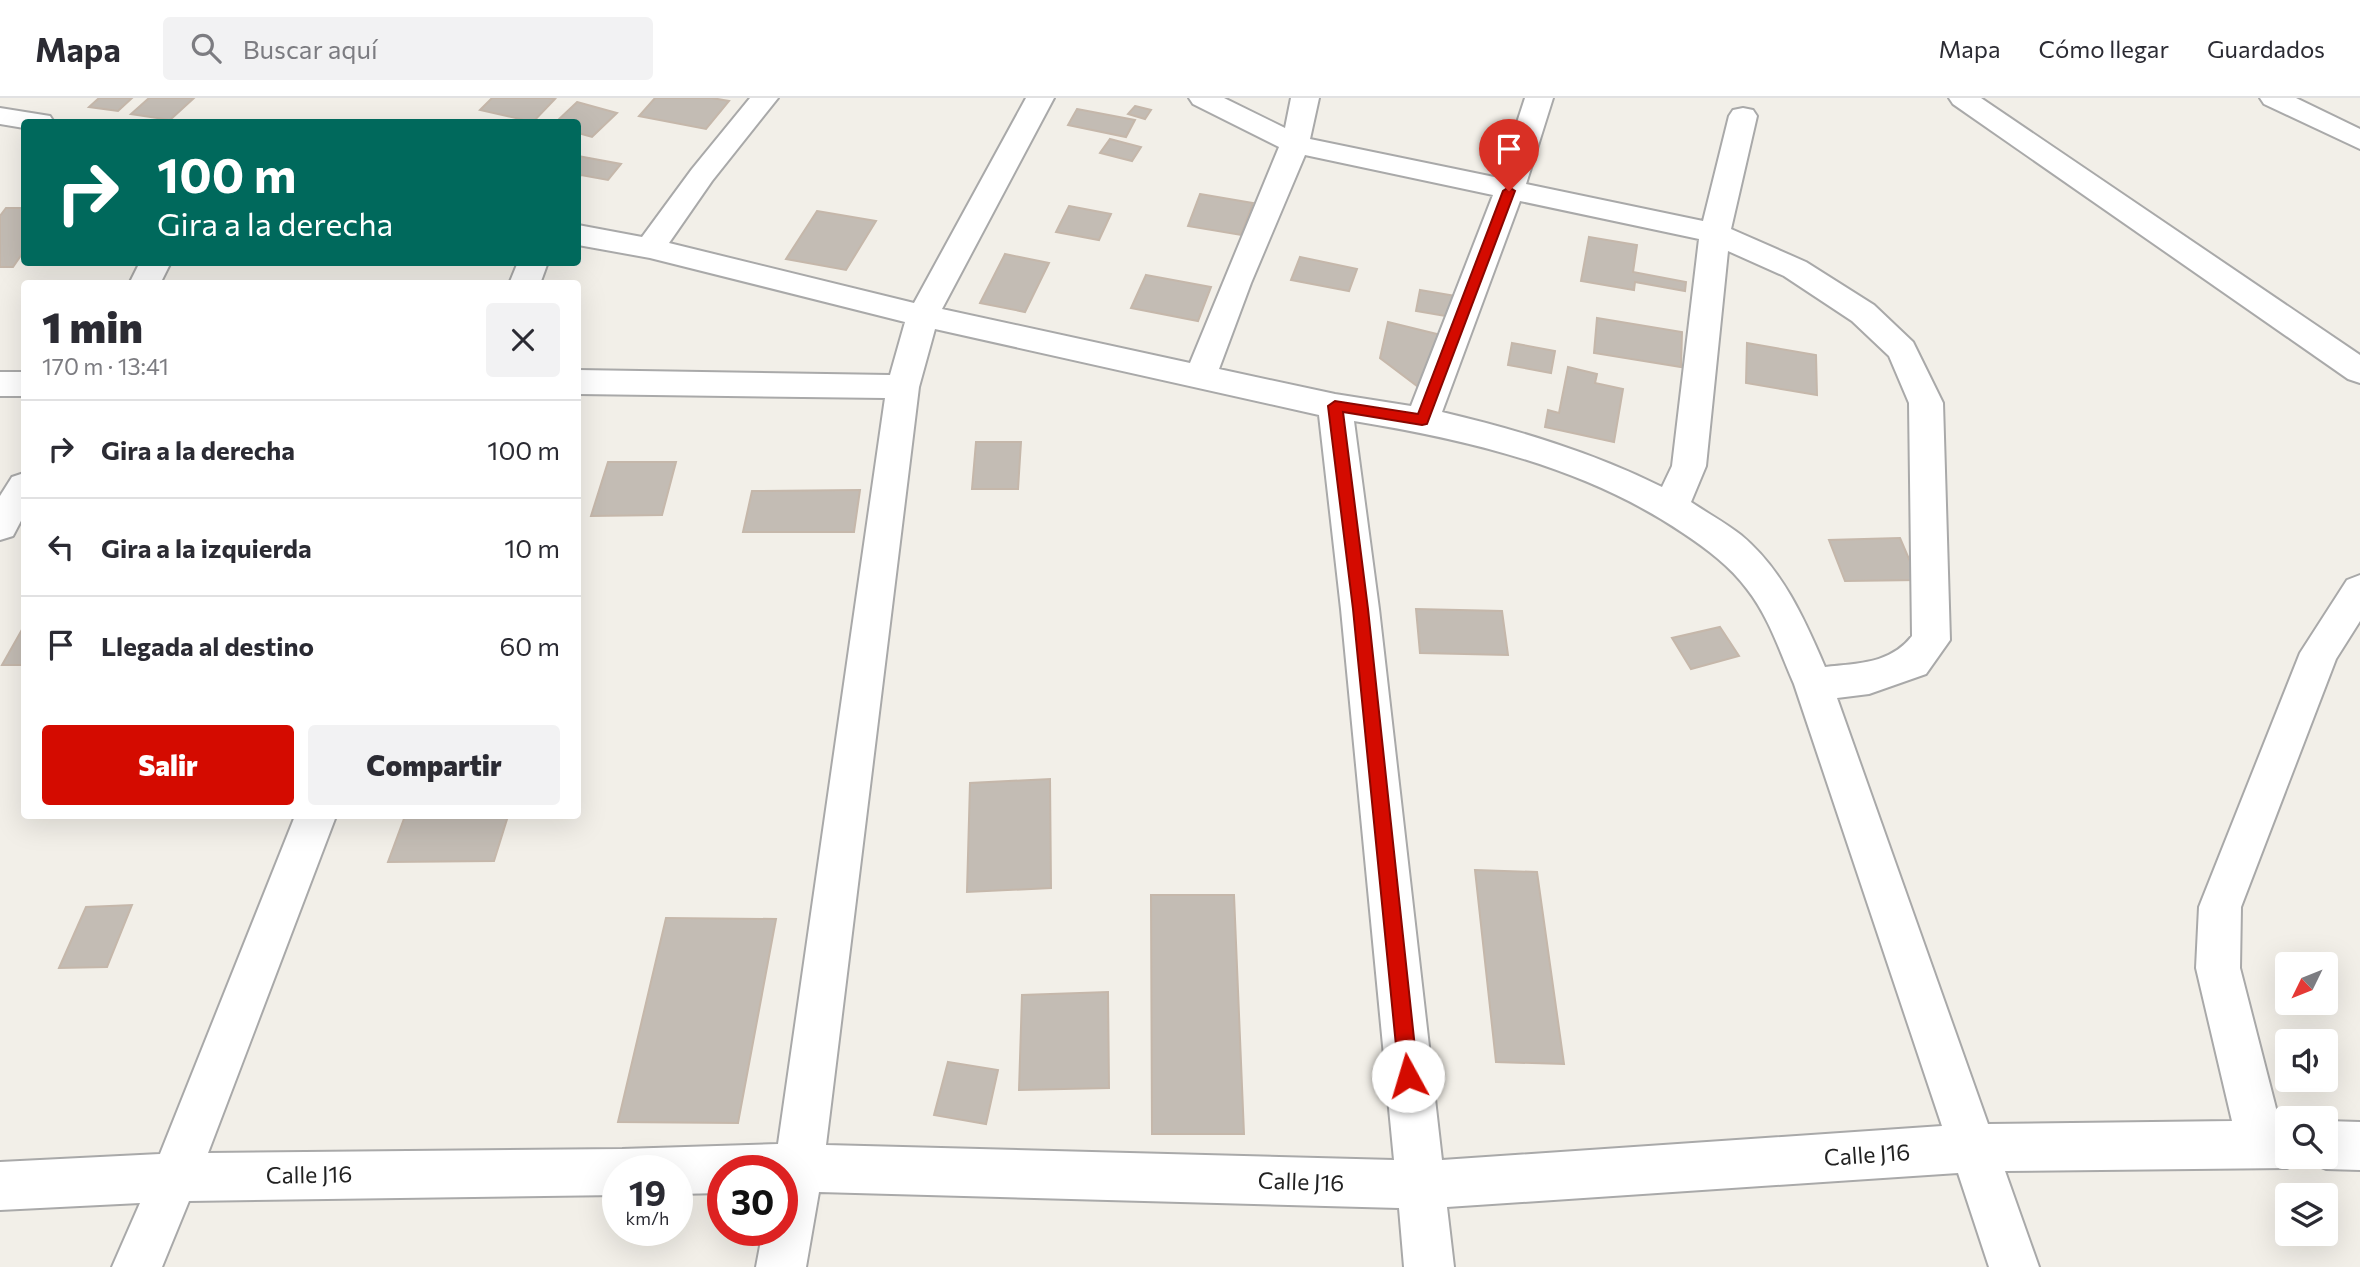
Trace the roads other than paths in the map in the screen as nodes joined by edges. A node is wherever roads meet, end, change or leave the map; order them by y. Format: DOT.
graph roads {
  1 [pos="764,98"];
  2 [pos="1041,98"];
  3 [pos="1203,98"];
  4 [pos="1305,98"];
  5 [pos="1539,98"];
  6 [pos="1964,98"];
  7 [pos="2274,98"];
  8 [pos="0,116"];
  9 [pos="1743,116"];
  10 [pos="21,119"];
  11 [pos="2360,140"];
  12 [pos="1295,144"];
  13 [pos="1509,191"];
  14 [pos="1715,233"];
  15 [pos="581,236"];
  16 [pos="650,248"];
  17 [pos="923,316"];
  18 [pos="2360,371"];
  19 [pos="1200,375"];
  20 [pos="581,382"];
  21 [pos="0,384"];
  22 [pos="21,384"];
  23 [pos="903,387"];
  24 [pos="1335,406"];
  25 [pos="1422,420"];
  26 [pos="21,491"];
  27 [pos="1671,508"];
  28 [pos="0,526"];
  29 [pos="2360,590"];
  30 [pos="1813,684"];
  31 [pos="314,819"];
  32 [pos="2274,1143"];
  33 [pos="2338,1145"];
  34 [pos="2360,1146"];
  35 [pos="1974,1148"];
  36 [pos="799,1168"];
  37 [pos="693,1170"];
  38 [pos="602,1171"];
  39 [pos="175,1177"];
  40 [pos="1420,1185"];
  41 [pos="0,1186"];
  42 [pos="137,1267"];
  43 [pos="781,1267"];
  44 [pos="1429,1267"];
  45 [pos="2014,1267"];
  1 -- 16 [label="street"];
  2 -- 17 [label="street"];
  3 -- 12 [label="street"];
  4 -- 12 [label="street"];
  5 -- 13 [label="street"];
  6 -- 18 [label="street"];
  7 -- 11 [label="street"];
  8 -- 10 [label="street"];
  9 -- 14 [label="street"];
  12 -- 13 [label="street"];
  12 -- 19 [label="street"];
  13 -- 14 [label="street"];
  13 -- 25 [label="street"];
  14 -- 27 [label="street"];
  14 -- 30 [label="street"];
  15 -- 16 [label="street"];
  16 -- 17 [label="street"];
  17 -- 19 [label="street"];
  17 -- 23 [label="street"];
  19 -- 24 [label="street"];
  20 -- 23 [label="street"];
  21 -- 22 [label="street"];
  23 -- 36 [label="street"];
  24 -- 25 [label="street"];
  24 -- 40 [label="street"];
  25 -- 27 [label="street"];
  26 -- 28 [label="street"];
  27 -- 30 [label="street"];
  29 -- 32 [label="street"];
  30 -- 35 [label="street"];
  31 -- 39 [label="street"];
  32 -- 35 [label="street, Calle J16"];
  33 -- 34 [label="street"];
  35 -- 40 [label="street, Calle J16"];
  35 -- 45 [label="street"];
  36 -- 37 [label="street, Calle J16"];
  36 -- 40 [label="street, Calle J16"];
  36 -- 43 [label="street"];
  38 -- 39 [label="street, Calle J16"];
  39 -- 41 [label="street, Calle J16"];
  39 -- 42 [label="street"];
  40 -- 44 [label="street"];
}
